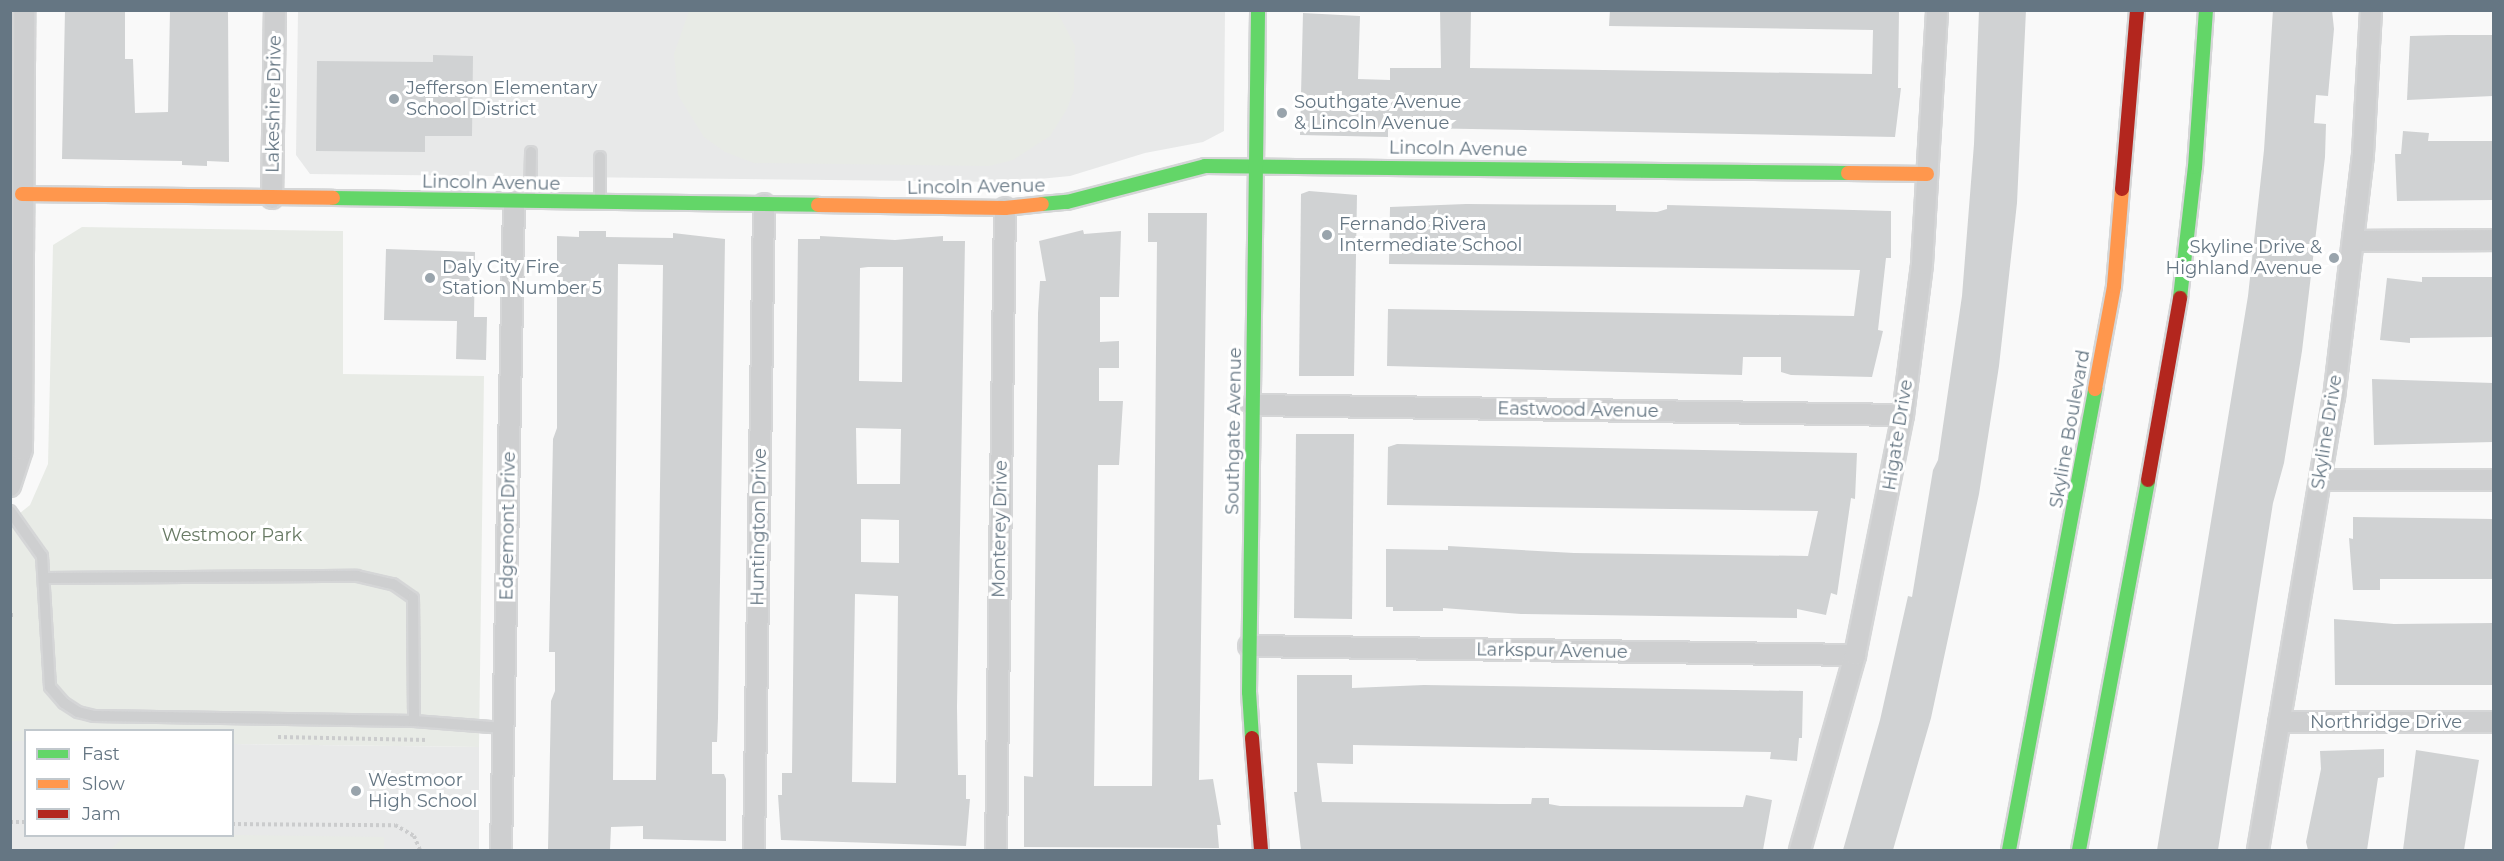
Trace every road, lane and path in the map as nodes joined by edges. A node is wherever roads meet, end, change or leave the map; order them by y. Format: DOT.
graph roads {
  1 [pos="24,10"];
  2 [pos="275,10"];
  3 [pos="1258,10"];
  4 [pos="1937,10"];
  5 [pos="2137,10"];
  6 [pos="2206,10"];
  7 [pos="2371,10"];
  8 [pos="531,152"];
  9 [pos="600,157"];
  10 [pos="1255,165"];
  11 [pos="1927,174"];
  12 [pos="22,194"];
  13 [pos="272,198"];
  14 [pos="522,201"];
  15 [pos="600,202"];
  16 [pos="764,204"];
  17 [pos="1005,208"];
  18 [pos="2493,240"];
  19 [pos="2354,241"];
  20 [pos="1252,405"];
  21 [pos="1903,415"];
  22 [pos="2320,480"];
  23 [pos="2493,480"];
  24 [pos="10,486"];
  25 [pos="10,511"];
  26 [pos="46,578"];
  27 [pos="1249,646"];
  28 [pos="1855,655"];
  29 [pos="414,721"];
  30 [pos="2279,722"];
  31 [pos="2493,722"];
  32 [pos="504,728"];
  33 [pos="278,737"];
  34 [pos="355,739"];
  35 [pos="234,824"];
  36 [pos="420,850"];
  37 [pos="501,850"];
  38 [pos="754,850"];
  39 [pos="996,850"];
  40 [pos="1261,850"];
  41 [pos="1800,850"];
  42 [pos="2009,850"];
  43 [pos="2079,850"];
  44 [pos="2258,850"];
  1 -- 12 [label="street"];
  2 -- 13 [label="street, Lakeshire Drive"];
  3 -- 10 [label="street, Southgate Avenue"];
  4 -- 11 [label="street, Higate Drive"];
  5 -- 42 [label="street, Skyline Boulevard"];
  6 -- 43 [label="street"];
  7 -- 19 [label="street, Skyline Drive"];
  8 -- 14 [label="lane"];
  9 -- 15 [label="lane"];
  10 -- 11 [label="street, Lincoln Avenue"];
  10 -- 17 [label="street, Lincoln Avenue"];
  10 -- 20 [label="street, Southgate Avenue"];
  11 -- 21 [label="street, Higate Drive"];
  12 -- 13 [label="street, Lincoln Avenue"];
  12 -- 24 [label="street"];
  13 -- 14 [label="street, Lincoln Avenue"];
  14 -- 15 [label="street, Lincoln Avenue"];
  14 -- 32 [label="street, Edgemont Drive"];
  15 -- 16 [label="street, Lincoln Avenue"];
  16 -- 17 [label="street, Lincoln Avenue"];
  16 -- 38 [label="street, Huntington Drive"];
  17 -- 39 [label="street, Monterey Drive"];
  18 -- 19 [label="street"];
  19 -- 22 [label="street, Skyline Drive"];
  20 -- 21 [label="street, Eastwood Avenue"];
  20 -- 27 [label="street, Southgate Avenue"];
  21 -- 28 [label="street, Higate Drive"];
  22 -- 23 [label="street"];
  22 -- 30 [label="street, Skyline Drive"];
  25 -- 26 [label="lane"];
  26 -- 29 [label="lane"];
  26 -- 29 [label="lane"];
  27 -- 28 [label="street, Larkspur Avenue"];
  27 -- 40 [label="street, Southgate Avenue"];
  28 -- 41 [label="street, Higate Drive"];
  29 -- 32 [label="lane"];
  30 -- 31 [label="street, Northridge Drive"];
  30 -- 44 [label="street, Skyline Drive"];
  32 -- 37 [label="street, Edgemont Drive"];
  33 -- 34 [label="path"];
  35 -- 36 [label="path"];
}
